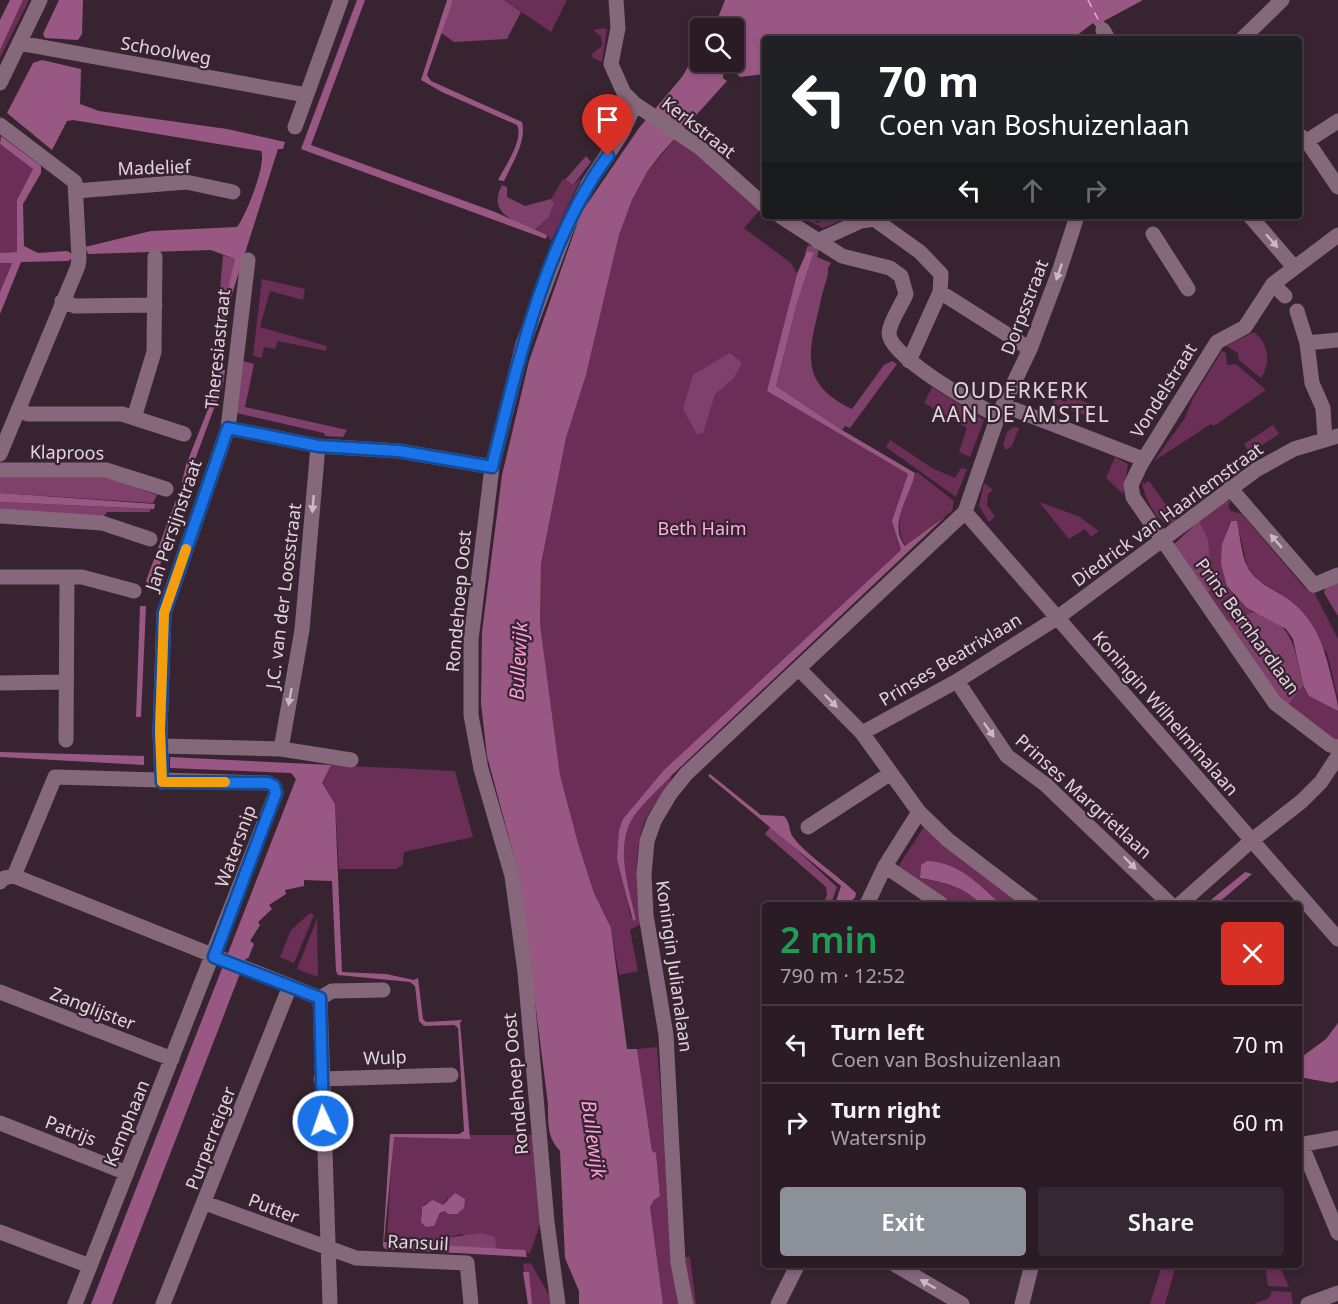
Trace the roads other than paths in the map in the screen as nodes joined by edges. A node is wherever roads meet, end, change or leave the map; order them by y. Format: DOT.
graph roads {
  1 [pos="40,0"];
  2 [pos="341,0"];
  3 [pos="616,0"];
  4 [pos="1282,0"];
  5 [pos="1245,36"];
  6 [pos="19,42"];
  7 [pos="0,83"];
  8 [pos="306,95"];
  9 [pos="635,104"];
  10 [pos="1338,121"];
  11 [pos="0,125"];
  12 [pos="295,127"];
  13 [pos="1303,138"];
  14 [pos="1338,187"];
  15 [pos="76,191"];
  16 [pos="233,192"];
  17 [pos="762,203"];
  18 [pos="784,219"];
  19 [pos="868,219"];
  20 [pos="873,219"];
  21 [pos="1076,219"];
  22 [pos="1253,219"];
  23 [pos="1154,234"];
  24 [pos="1338,235"];
  25 [pos="817,241"];
  26 [pos="155,257"];
  27 [pos="248,260"];
  28 [pos="1293,266"];
  29 [pos="1273,284"];
  30 [pos="1188,289"];
  31 [pos="940,292"];
  32 [pos="1285,296"];
  33 [pos="62,302"];
  34 [pos="156,304"];
  35 [pos="1297,311"];
  36 [pos="1338,340"];
  37 [pos="1307,344"];
  38 [pos="1030,349"];
  39 [pos="909,361"];
  40 [pos="18,410"];
  41 [pos="1000,411"];
  42 [pos="134,417"];
  43 [pos="228,428"];
  44 [pos="184,434"];
  45 [pos="1331,438"];
  46 [pos="318,446"];
  47 [pos="0,454"];
  48 [pos="1143,459"];
  49 [pos="492,467"];
  50 [pos="0,470"];
  51 [pos="1230,488"];
  52 [pos="166,489"];
  53 [pos="965,512"];
  54 [pos="0,516"];
  55 [pos="150,540"];
  56 [pos="1162,541"];
  57 [pos="1338,575"];
  58 [pos="67,576"];
  59 [pos="0,577"];
  60 [pos="134,591"];
  61 [pos="1056,618"];
  62 [pos="799,669"];
  63 [pos="957,681"];
  64 [pos="0,682"];
  65 [pos="66,682"];
  66 [pos="862,733"];
  67 [pos="66,740"];
  68 [pos="162,746"];
  69 [pos="1338,747"];
  70 [pos="282,749"];
  71 [pos="1338,756"];
  72 [pos="351,760"];
  73 [pos="891,773"];
  74 [pos="162,782"];
  75 [pos="919,812"];
  76 [pos="808,827"];
  77 [pos="1251,841"];
  78 [pos="885,866"];
  79 [pos="7,879"];
  80 [pos="868,902"];
  81 [pos="938,902"];
  82 [pos="1029,902"];
  83 [pos="1168,902"];
  84 [pos="1182,902"];
  85 [pos="1338,939"];
  86 [pos="218,958"];
  87 [pos="290,986"];
  88 [pos="383,990"];
  89 [pos="0,992"];
  90 [pos="320,998"];
  91 [pos="172,1059"];
  92 [pos="451,1075"];
  93 [pos="321,1079"];
  94 [pos="0,1123"];
  95 [pos="1338,1138"];
  96 [pos="1302,1145"];
  97 [pos="1302,1147"];
  98 [pos="127,1173"];
  99 [pos="205,1203"];
  100 [pos="0,1232"];
  101 [pos="1338,1233"];
  102 [pos="328,1249"];
  103 [pos="90,1266"];
  104 [pos="796,1268"];
  105 [pos="901,1268"];
  106 [pos="1031,1268"];
  107 [pos="1338,1293"];
  108 [pos="165,1303"];
  109 [pos="75,1304"];
  110 [pos="330,1304"];
  111 [pos="471,1304"];
  112 [pos="558,1304"];
  113 [pos="686,1304"];
  114 [pos="778,1304"];
  115 [pos="962,1304"];
  116 [pos="1022,1304"];
  117 [pos="1308,1304"];
  1 -- 6 [label="street"];
  2 -- 8 [label="street"];
  3 -- 9 [label="street"];
  4 -- 5 [label="street"];
  6 -- 7 [label="street"];
  6 -- 8 [label="street, Schoolweg"];
  8 -- 12 [label="street"];
  9 -- 17 [label="street, Kerkstraat"];
  9 -- 49 [label="street, Rondehoep Oost"];
  10 -- 13 [label="street"];
  11 -- 15 [label="street"];
  13 -- 14 [label="street"];
  15 -- 16 [label="street, Madelief"];
  15 -- 33 [label="street, Klaproos"];
  18 -- 25 [label="street"];
  19 -- 25 [label="street"];
  20 -- 31 [label="street"];
  21 -- 38 [label="street, Dorpsstraat, one-way"];
  22 -- 28 [label="street, one-way"];
  23 -- 30 [label="street"];
  24 -- 28 [label="street, Vondelstraat"];
  25 -- 39 [label="street"];
  26 -- 34 [label="street"];
  27 -- 43 [label="street, Theresiastraat"];
  28 -- 29 [label="street, Vondelstraat"];
  29 -- 32 [label="street"];
  29 -- 48 [label="street, Vondelstraat"];
  31 -- 38 [label="street"];
  31 -- 39 [label="street"];
  33 -- 34 [label="street"];
  33 -- 40 [label="street, Klaproos"];
  34 -- 42 [label="street"];
  35 -- 37 [label="street"];
  36 -- 37 [label="street"];
  37 -- 45 [label="street"];
  38 -- 41 [label="street, Dorpsstraat"];
  39 -- 41 [label="street"];
  40 -- 42 [label="street, Klaproos"];
  40 -- 47 [label="street, Klaproos"];
  41 -- 48 [label="street"];
  41 -- 53 [label="street, Dorpsstraat"];
  42 -- 44 [label="street, Klaproos"];
  43 -- 46 [label="street, Theresiastraat"];
  43 -- 68 [label="street, Jan Persijnstraat"];
  45 -- 51 [label="street, Diedrick van Haarlemstraat"];
  46 -- 49 [label="street, Theresiastraat"];
  46 -- 70 [label="street, J.C. van der Loosstraat, one-way"];
  48 -- 56 [label="street, Vondelstraat"];
  49 -- 112 [label="street, Rondehoep Oost"];
  50 -- 52 [label="street, Klaproos"];
  51 -- 56 [label="street, Diedrick van Haarlemstraat"];
  57 -- 51 [label="street, one-way"];
  53 -- 61 [label="street, Koningin Wilhelminalaan"];
  53 -- 62 [label="street, Koningin Julianalaan"];
  54 -- 55 [label="street"];
  56 -- 61 [label="street, Diedrick van Haarlemstraat"];
  56 -- 69 [label="street, Prins Bernhardlaan"];
  58 -- 59 [label="street"];
  58 -- 60 [label="street"];
  58 -- 65 [label="street"];
  61 -- 63 [label="street, Prinses Beatrixlaan"];
  61 -- 77 [label="street, Koningin Wilhelminalaan"];
  62 -- 66 [label="street, one-way"];
  62 -- 113 [label="street, Koningin Julianalaan"];
  63 -- 66 [label="street, Prinses Beatrixlaan"];
  63 -- 83 [label="street, Prinses Margrietlaan, one-way"];
  64 -- 65 [label="street"];
  65 -- 67 [label="street"];
  66 -- 73 [label="street"];
  68 -- 70 [label="street"];
  68 -- 74 [label="street, Jan Persijnstraat"];
  70 -- 72 [label="street"];
  71 -- 77 [label="street"];
  73 -- 75 [label="street"];
  73 -- 76 [label="street"];
  74 -- 79 [label="street, Watersnip"];
  74 -- 86 [label="street, Watersnip"];
  75 -- 78 [label="street"];
  75 -- 82 [label="street"];
  77 -- 84 [label="street"];
  77 -- 85 [label="street, Koningin Wilhelminalaan"];
  78 -- 80 [label="street"];
  78 -- 81 [label="street"];
  79 -- 86 [label="street"];
  86 -- 87 [label="street"];
  86 -- 91 [label="street, Kemphaan"];
  87 -- 90 [label="street"];
  87 -- 99 [label="street, Purperreiger"];
  88 -- 90 [label="street"];
  89 -- 91 [label="street, Zanglijster"];
  90 -- 93 [label="street"];
  91 -- 98 [label="street, Kemphaan"];
  92 -- 93 [label="street, Wulp"];
  93 -- 102 [label="street"];
  94 -- 98 [label="street, Patrijs"];
  95 -- 96 [label="street"];
  97 -- 101 [label="street"];
  98 -- 103 [label="street, Kemphaan"];
  99 -- 102 [label="street, Putter"];
  99 -- 108 [label="street, Purperreiger"];
  100 -- 103 [label="street"];
  102 -- 110 [label="street"];
  102 -- 111 [label="street, Ransuil"];
  103 -- 109 [label="street, Kemphaan"];
  104 -- 114 [label="street"];
  115 -- 105 [label="street, one-way"];
  106 -- 116 [label="street"];
  107 -- 117 [label="street"];
}
